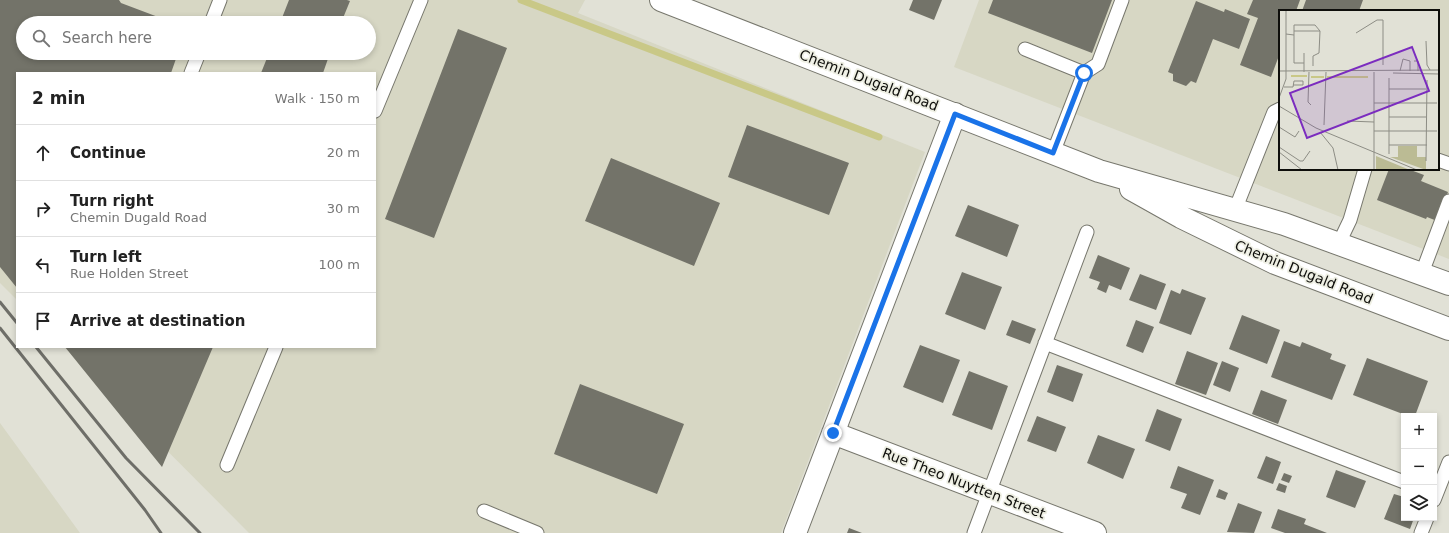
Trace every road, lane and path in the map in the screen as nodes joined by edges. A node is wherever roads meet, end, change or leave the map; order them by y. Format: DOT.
graph roads {
  1 [pos="220,0"];
  2 [pos="421,0"];
  3 [pos="661,0"];
  4 [pos="1122,0"];
  5 [pos="214,16"];
  6 [pos="1025,49"];
  7 [pos="196,60"];
  8 [pos="191,72"];
  9 [pos="1084,73"];
  10 [pos="376,109"];
  11 [pos="1279,110"];
  12 [pos="955,114"];
  13 [pos="1053,153"];
  14 [pos="1439,160"];
  15 [pos="1449,164"];
  16 [pos="1366,170"];
  17 [pos="1099,171"];
  18 [pos="1449,201"];
  19 [pos="1235,210"];
  20 [pos="1087,232"];
  21 [pos="1339,243"];
  22 [pos="1422,274"];
  23 [pos="1449,284"];
  24 [pos="1449,330"];
  25 [pos="1044,343"];
  26 [pos="276,348"];
  27 [pos="833,433"];
  28 [pos="1449,462"];
  29 [pos="227,465"];
  30 [pos="1401,481"];
  31 [pos="1437,491"];
  32 [pos="989,493"];
  33 [pos="484,511"];
  34 [pos="1426,521"];
  35 [pos="537,533"];
  36 [pos="795,533"];
  37 [pos="974,533"];
  38 [pos="1096,533"];
  39 [pos="1421,533"];
  1 -- 5 [label="lane"];
  2 -- 10 [label="lane"];
  3 -- 12 [label="street, Chemin Dugald Road"];
  4 -- 9 [label="lane"];
  6 -- 9 [label="lane"];
  7 -- 8 [label="lane"];
  9 -- 13 [label="lane"];
  11 -- 19 [label="lane"];
  12 -- 13 [label="street, Chemin Dugald Road"];
  12 -- 27 [label="street"];
  13 -- 17 [label="street, Chemin Dugald Road"];
  14 -- 15 [label="lane"];
  16 -- 21 [label="lane"];
  17 -- 19 [label="street, Chemin Dugald Road"];
  17 -- 24 [label="street, Chemin Dugald Road"];
  18 -- 22 [label="lane"];
  19 -- 21 [label="street, Chemin Dugald Road"];
  20 -- 25 [label="lane"];
  21 -- 22 [label="street, Chemin Dugald Road"];
  22 -- 23 [label="street, Chemin Dugald Road"];
  25 -- 30 [label="lane"];
  25 -- 32 [label="lane"];
  26 -- 29 [label="lane"];
  27 -- 32 [label="street, Rue Theo Nuytten Street"];
  27 -- 36 [label="street"];
  28 -- 31 [label="lane"];
  32 -- 37 [label="lane"];
  32 -- 38 [label="street, Rue Theo Nuytten Street"];
  33 -- 35 [label="lane"];
  34 -- 39 [label="lane"];
}
